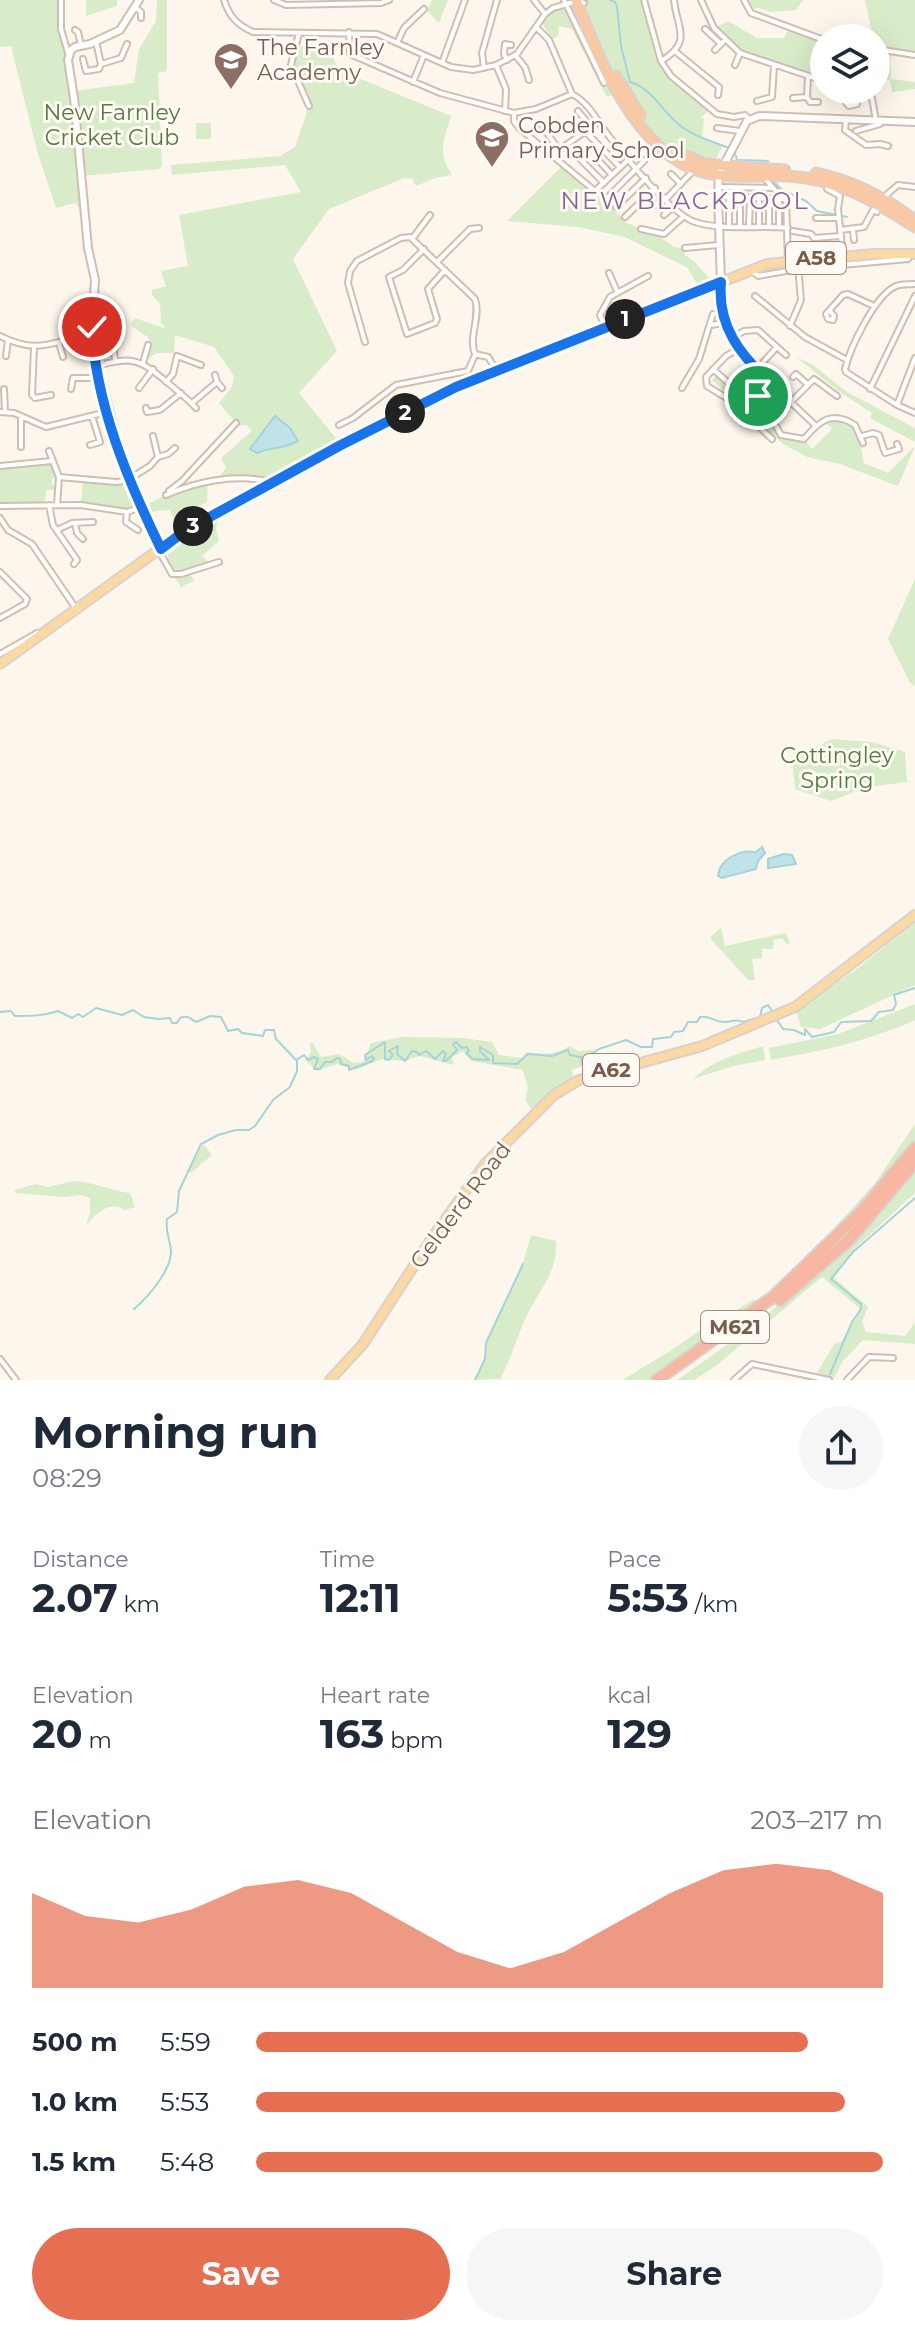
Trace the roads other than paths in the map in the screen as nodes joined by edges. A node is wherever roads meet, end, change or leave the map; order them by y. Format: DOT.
graph roads {
  1 [pos="61,0"];
  2 [pos="224,0"];
  3 [pos="274,0"];
  4 [pos="389,0"];
  5 [pos="465,0"];
  6 [pos="497,0"];
  7 [pos="534,0"];
  8 [pos="644,0"];
  9 [pos="675,0"];
  10 [pos="701,0"];
  11 [pos="744,0"];
  12 [pos="580,1"];
  13 [pos="565,2"];
  14 [pos="137,4"];
  15 [pos="424,9"];
  16 [pos="545,14"];
  17 [pos="141,18"];
  18 [pos="536,27"];
  19 [pos="705,29"];
  20 [pos="78,31"];
  21 [pos="349,32"];
  22 [pos="299,33"];
  23 [pos="810,35"];
  24 [pos="96,42"];
  25 [pos="723,42"];
  26 [pos="397,43"];
  27 [pos="127,44"];
  28 [pos="81,45"];
  29 [pos="511,45"];
  30 [pos="715,50"];
  31 [pos="890,51"];
  32 [pos="676,52"];
  33 [pos="740,53"];
  34 [pos="69,54"];
  35 [pos="424,55"];
  36 [pos="515,55"];
  37 [pos="915,55"];
  38 [pos="83,59"];
  39 [pos="507,60"];
  40 [pos="661,61"];
  41 [pos="442,63"];
  42 [pos="101,64"];
  43 [pos="496,65"];
  44 [pos="735,65"];
  45 [pos="774,65"];
  46 [pos="484,68"];
  47 [pos="86,71"];
  48 [pos="808,77"];
  49 [pos="85,78"];
  50 [pos="529,80"];
  51 [pos="413,82"];
  52 [pos="604,83"];
  53 [pos="572,94"];
  54 [pos="718,95"];
  55 [pos="807,97"];
  56 [pos="793,98"];
  57 [pos="757,101"];
  58 [pos="810,102"];
  59 [pos="847,104"];
  60 [pos="857,104"];
  61 [pos="874,104"];
  62 [pos="309,106"];
  63 [pos="505,111"];
  64 [pos="578,111"];
  65 [pos="514,113"];
  66 [pos="749,119"];
  67 [pos="846,120"];
  68 [pos="878,121"];
  69 [pos="598,122"];
  70 [pos="915,122"];
  71 [pos="542,126"];
  72 [pos="591,127"];
  73 [pos="717,128"];
  74 [pos="585,131"];
  75 [pos="740,131"];
  76 [pos="856,131"];
  77 [pos="566,145"];
  78 [pos="888,146"];
  79 [pos="560,150"];
  80 [pos="551,156"];
  81 [pos="639,157"];
  82 [pos="628,160"];
  83 [pos="600,162"];
  84 [pos="620,168"];
  85 [pos="636,168"];
  86 [pos="726,169"];
  87 [pos="691,173"];
  88 [pos="671,174"];
  89 [pos="612,175"];
  90 [pos="646,178"];
  91 [pos="767,181"];
  92 [pos="604,183"];
  93 [pos="681,184"];
  94 [pos="718,187"];
  95 [pos="915,187"];
  96 [pos="655,188"];
  97 [pos="773,188"];
  98 [pos="827,189"];
  99 [pos="718,197"];
  100 [pos="729,197"];
  101 [pos="740,197"];
  102 [pos="750,197"];
  103 [pos="759,197"];
  104 [pos="607,198"];
  105 [pos="665,198"];
  106 [pos="769,198"];
  107 [pos="782,198"];
  108 [pos="883,198"];
  109 [pos="656,205"];
  110 [pos="616,207"];
  111 [pos="673,207"];
  112 [pos="874,211"];
  113 [pos="430,215"];
  114 [pos="664,215"];
  115 [pos="625,217"];
  116 [pos="683,217"];
  117 [pos="816,218"];
  118 [pos="839,218"];
  119 [pos="902,219"];
  120 [pos="915,221"];
  121 [pos="720,225"];
  122 [pos="729,225"];
  123 [pos="740,226"];
  124 [pos="749,226"];
  125 [pos="759,226"];
  126 [pos="769,226"];
  127 [pos="779,227"];
  128 [pos="915,227"];
  129 [pos="479,228"];
  130 [pos="641,229"];
  131 [pos="790,230"];
  132 [pos="853,230"];
  133 [pos="840,233"];
  134 [pos="412,239"];
  135 [pos="854,240"];
  136 [pos="720,245"];
  137 [pos="685,248"];
  138 [pos="424,249"];
  139 [pos="906,256"];
  140 [pos="848,259"];
  141 [pos="437,262"];
  142 [pos="794,263"];
  143 [pos="445,270"];
  144 [pos="609,273"];
  145 [pos="648,276"];
  146 [pos="721,282"];
  147 [pos="915,284"];
  148 [pos="701,289"];
  149 [pos="617,291"];
  150 [pos="755,296"];
  151 [pos="915,296"];
  152 [pos="708,297"];
  153 [pos="874,306"];
  154 [pos="830,311"];
  155 [pos="713,314"];
  156 [pos="437,319"];
  157 [pos="444,321"];
  158 [pos="725,323"];
  159 [pos="710,325"];
  160 [pos="790,326"];
  161 [pos="605,327"];
  162 [pos="92,335"];
  163 [pos="0,336"];
  164 [pos="732,338"];
  165 [pos="8,340"];
  166 [pos="365,342"];
  167 [pos="59,343"];
  168 [pos="115,344"];
  169 [pos="148,345"];
  170 [pos="34,347"];
  171 [pos="777,347"];
  172 [pos="738,349"];
  173 [pos="475,354"];
  174 [pos="786,355"];
  175 [pos="6,356"];
  176 [pos="63,357"];
  177 [pos="915,358"];
  178 [pos="847,360"];
  179 [pos="116,361"];
  180 [pos="143,363"];
  181 [pos="201,365"];
  182 [pos="97,366"];
  183 [pos="153,369"];
  184 [pos="713,369"];
  185 [pos="756,370"];
  186 [pos="497,371"];
  187 [pos="215,375"];
  188 [pos="796,375"];
  189 [pos="100,378"];
  190 [pos="166,382"];
  191 [pos="217,382"];
  192 [pos="770,383"];
  193 [pos="807,384"];
  194 [pos="139,388"];
  195 [pos="222,388"];
  196 [pos="682,388"];
  197 [pos="4,389"];
  198 [pos="71,389"];
  199 [pos="870,389"];
  200 [pos="181,393"];
  201 [pos="51,395"];
  202 [pos="837,396"];
  203 [pos="791,402"];
  204 [pos="751,403"];
  205 [pos="897,405"];
  206 [pos="2,412"];
  207 [pos="107,412"];
  208 [pos="147,412"];
  209 [pos="915,413"];
  210 [pos="21,416"];
  211 [pos="92,416"];
  212 [pos="236,423"];
  213 [pos="339,425"];
  214 [pos="815,425"];
  215 [pos="153,436"];
  216 [pos="862,436"];
  217 [pos="772,439"];
  218 [pos="863,443"];
  219 [pos="897,444"];
  220 [pos="90,445"];
  221 [pos="21,447"];
  222 [pos="175,448"];
  223 [pos="49,451"];
  224 [pos="158,457"];
  225 [pos="52,461"];
  226 [pos="0,466"];
  227 [pos="59,477"];
  228 [pos="131,479"];
  229 [pos="267,485"];
  230 [pos="49,505"];
  231 [pos="57,505"];
  232 [pos="0,506"];
  233 [pos="142,507"];
  234 [pos="127,512"];
  235 [pos="0,518"];
  236 [pos="93,522"];
  237 [pos="75,523"];
  238 [pos="57,530"];
  239 [pos="138,530"];
  240 [pos="83,539"];
  241 [pos="160,550"];
  242 [pos="219,562"];
  243 [pos="74,564"];
  244 [pos="0,572"];
  245 [pos="77,610"];
  246 [pos="0,618"];
  247 [pos="2,658"];
  248 [pos="915,915"];
  249 [pos="915,1148"];
  250 [pos="915,1162"];
  251 [pos="821,1259"];
  252 [pos="810,1269"];
  253 [pos="893,1358"];
  254 [pos="0,1359"];
  255 [pos="790,1373"];
  256 [pos="16,1380"];
  257 [pos="330,1380"];
  258 [pos="657,1380"];
  259 [pos="668,1380"];
  260 [pos="734,1380"];
  261 [pos="790,1380"];
  262 [pos="829,1380"];
  263 [pos="847,1380"];
  1 -- 34 [label="street"];
  2 -- 22 [label="street"];
  3 -- 4 [label="street"];
  5 -- 41 [label="street"];
  6 -- 46 [label="street"];
  7 -- 16 [label="street"];
  8 -- 40 [label="street"];
  9 -- 32 [label="street"];
  10 -- 25 [label="street"];
  11 -- 23 [label="street"];
  12 -- 13 [label="street"];
  12 -- 86 [label="highway"];
  12 -- 86 [label="highway"];
  13 -- 16 [label="street"];
  13 -- 52 [label="street"];
  14 -- 17 [label="street"];
  14 -- 24 [label="street"];
  15 -- 26 [label="street"];
  16 -- 18 [label="street"];
  18 -- 36 [label="street"];
  18 -- 53 [label="street"];
  19 -- 25 [label="street"];
  20 -- 28 [label="street"];
  21 -- 22 [label="street"];
  21 -- 26 [label="street"];
  21 -- 51 [label="street"];
  22 -- 62 [label="street"];
  24 -- 28 [label="street"];
  24 -- 42 [label="street"];
  25 -- 30 [label="street"];
  25 -- 33 [label="street"];
  26 -- 35 [label="street"];
  27 -- 42 [label="street"];
  28 -- 34 [label="street"];
  29 -- 39 [label="street"];
  31 -- 37 [label="street"];
  32 -- 40 [label="street"];
  32 -- 54 [label="street"];
  33 -- 44 [label="street"];
  33 -- 45 [label="street"];
  34 -- 162 [label="street"];
  35 -- 41 [label="street"];
  35 -- 51 [label="street"];
  36 -- 39 [label="street"];
  36 -- 50 [label="street"];
  38 -- 47 [label="street"];
  39 -- 43 [label="street"];
  40 -- 66 [label="street"];
  41 -- 46 [label="street"];
  42 -- 47 [label="street"];
  43 -- 46 [label="street"];
  43 -- 63 [label="street"];
  45 -- 48 [label="street"];
  45 -- 57 [label="street"];
  47 -- 49 [label="street"];
  48 -- 55 [label="street"];
  51 -- 63 [label="street"];
  53 -- 65 [label="street"];
  53 -- 69 [label="street"];
  55 -- 56 [label="street"];
  55 -- 58 [label="street"];
  59 -- 60 [label="street"];
  61 -- 68 [label="street"];
  63 -- 65 [label="street"];
  64 -- 72 [label="street"];
  65 -- 80 [label="street"];
  66 -- 67 [label="street"];
  66 -- 75 [label="street"];
  67 -- 68 [label="street"];
  67 -- 78 [label="street"];
  68 -- 70 [label="street"];
  68 -- 76 [label="street"];
  69 -- 72 [label="street"];
  69 -- 82 [label="street"];
  71 -- 79 [label="street"];
  72 -- 74 [label="street"];
  73 -- 75 [label="street"];
  74 -- 77 [label="street"];
  74 -- 84 [label="street"];
  75 -- 86 [label="street"];
  77 -- 79 [label="street"];
  77 -- 92 [label="street"];
  79 -- 80 [label="street"];
  80 -- 92 [label="street"];
  81 -- 85 [label="street"];
  82 -- 84 [label="street"];
  82 -- 85 [label="street"];
  83 -- 89 [label="street"];
  84 -- 89 [label="street"];
  85 -- 90 [label="street"];
  85 -- 104 [label="street"];
  86 -- 94 [label="street"];
  86 -- 108 [label="highway"];
  86 -- 119 [label="highway"];
  87 -- 93 [label="street"];
  88 -- 93 [label="street"];
  89 -- 92 [label="street"];
  90 -- 96 [label="street"];
  90 -- 110 [label="street"];
  91 -- 97 [label="street"];
  93 -- 105 [label="street"];
  94 -- 97 [label="street"];
  94 -- 99 [label="street"];
  95 -- 108 [label="street"];
  96 -- 105 [label="street"];
  96 -- 115 [label="street"];
  97 -- 107 [label="street"];
  98 -- 118 [label="street"];
  99 -- 100 [label="street"];
  99 -- 121 [label="street"];
  100 -- 101 [label="street"];
  100 -- 122 [label="street"];
  101 -- 102 [label="street"];
  101 -- 123 [label="street"];
  102 -- 103 [label="street"];
  102 -- 124 [label="street"];
  103 -- 106 [label="street"];
  103 -- 125 [label="street"];
  105 -- 109 [label="street"];
  105 -- 111 [label="street"];
  106 -- 107 [label="street"];
  106 -- 126 [label="street"];
  107 -- 127 [label="street"];
  107 -- 131 [label="street"];
  108 -- 119 [label="highway"];
  108 -- 120 [label="highway"];
  111 -- 114 [label="street"];
  111 -- 116 [label="street"];
  112 -- 132 [label="street"];
  113 -- 134 [label="street"];
  116 -- 121 [label="street"];
  116 -- 130 [label="street"];
  117 -- 118 [label="street"];
  118 -- 133 [label="street"];
  119 -- 128 [label="highway"];
  121 -- 122 [label="street"];
  121 -- 136 [label="street"];
  122 -- 123 [label="street"];
  123 -- 124 [label="street"];
  124 -- 125 [label="street"];
  125 -- 126 [label="street"];
  126 -- 127 [label="street"];
  127 -- 131 [label="street"];
  129 -- 141 [label="street"];
  131 -- 133 [label="street"];
  131 -- 142 [label="street"];
  132 -- 133 [label="street"];
  132 -- 135 [label="street"];
  133 -- 140 [label="street"];
  134 -- 138 [label="street"];
  134 -- 166 [label="street"];
  136 -- 137 [label="street"];
  136 -- 146 [label="street"];
  138 -- 141 [label="street"];
  138 -- 156 [label="street"];
  139 -- 140 [label="main road, A58"];
  140 -- 142 [label="main road, A58"];
  141 -- 143 [label="street"];
  142 -- 146 [label="main road, A58"];
  142 -- 160 [label="street"];
  143 -- 156 [label="street"];
  143 -- 173 [label="street"];
  144 -- 149 [label="street"];
  145 -- 149 [label="street"];
  146 -- 148 [label="main road, A58"];
  146 -- 158 [label="street"];
  147 -- 153 [label="street"];
  148 -- 152 [label="street"];
  148 -- 161 [label="main road, A58"];
  149 -- 161 [label="street"];
  150 -- 160 [label="street"];
  151 -- 199 [label="street"];
  153 -- 154 [label="street"];
  153 -- 178 [label="street"];
  155 -- 159 [label="street"];
  156 -- 157 [label="street"];
  158 -- 159 [label="street"];
  158 -- 164 [label="street"];
  159 -- 196 [label="street"];
  160 -- 178 [label="street"];
  161 -- 186 [label="main road, A58"];
  162 -- 167 [label="street"];
  162 -- 182 [label="street"];
  163 -- 165 [label="street"];
  164 -- 171 [label="street"];
  164 -- 172 [label="street"];
  165 -- 170 [label="street"];
  165 -- 175 [label="street"];
  167 -- 170 [label="street"];
  167 -- 176 [label="street"];
  168 -- 179 [label="street"];
  169 -- 180 [label="street"];
  170 -- 201 [label="street"];
  171 -- 174 [label="street"];
  171 -- 185 [label="street"];
  172 -- 184 [label="street"];
  172 -- 185 [label="street"];
  173 -- 186 [label="street"];
  173 -- 213 [label="street"];
  177 -- 205 [label="street"];
  178 -- 199 [label="street"];
  179 -- 180 [label="street"];
  179 -- 182 [label="street"];
  180 -- 183 [label="street"];
  181 -- 190 [label="street"];
  182 -- 189 [label="street"];
  183 -- 190 [label="street"];
  183 -- 194 [label="street"];
  184 -- 204 [label="street"];
  184 -- 217 [label="street"];
  185 -- 192 [label="street"];
  186 -- 229 [label="main road, A58"];
  187 -- 191 [label="street"];
  188 -- 193 [label="street"];
  189 -- 198 [label="street"];
  189 -- 207 [label="street"];
  190 -- 200 [label="street"];
  191 -- 195 [label="street"];
  191 -- 200 [label="street"];
  192 -- 203 [label="street"];
  192 -- 204 [label="street"];
  193 -- 202 [label="street"];
  193 -- 203 [label="street"];
  197 -- 206 [label="street"];
  199 -- 205 [label="street"];
  200 -- 208 [label="street"];
  203 -- 214 [label="street"];
  204 -- 214 [label="street"];
  205 -- 209 [label="street"];
  206 -- 210 [label="street"];
  207 -- 211 [label="street"];
  207 -- 228 [label="street"];
  210 -- 211 [label="street"];
  210 -- 221 [label="street"];
  211 -- 220 [label="street"];
  212 -- 229 [label="street"];
  214 -- 216 [label="street"];
  215 -- 224 [label="street"];
  216 -- 218 [label="street"];
  216 -- 219 [label="street"];
  222 -- 224 [label="street"];
  223 -- 225 [label="street"];
  224 -- 228 [label="street"];
  225 -- 226 [label="street"];
  225 -- 227 [label="street"];
  227 -- 228 [label="street"];
  227 -- 231 [label="street"];
  228 -- 233 [label="street"];
  229 -- 241 [label="main road, A58"];
  230 -- 231 [label="street"];
  230 -- 232 [label="street"];
  230 -- 238 [label="street"];
  231 -- 234 [label="street"];
  233 -- 234 [label="street"];
  233 -- 241 [label="street"];
  234 -- 239 [label="street"];
  235 -- 245 [label="street"];
  236 -- 237 [label="street"];
  237 -- 238 [label="street"];
  237 -- 240 [label="street"];
  238 -- 243 [label="street"];
  241 -- 242 [label="street"];
  241 -- 245 [label="main road, A58"];
  244 -- 246 [label="street"];
  245 -- 247 [label="main road, A58"];
  248 -- 257 [label="main road, Gelderd Road / A62"];
  249 -- 251 [label="highway, M621"];
  250 -- 251 [label="highway, M621"];
  251 -- 252 [label="highway, M621"];
  252 -- 258 [label="highway, M621"];
  252 -- 259 [label="highway, M621"];
  253 -- 263 [label="street"];
  254 -- 256 [label="street"];
  255 -- 260 [label="street"];
  255 -- 261 [label="street"];
  255 -- 262 [label="street"];
}
